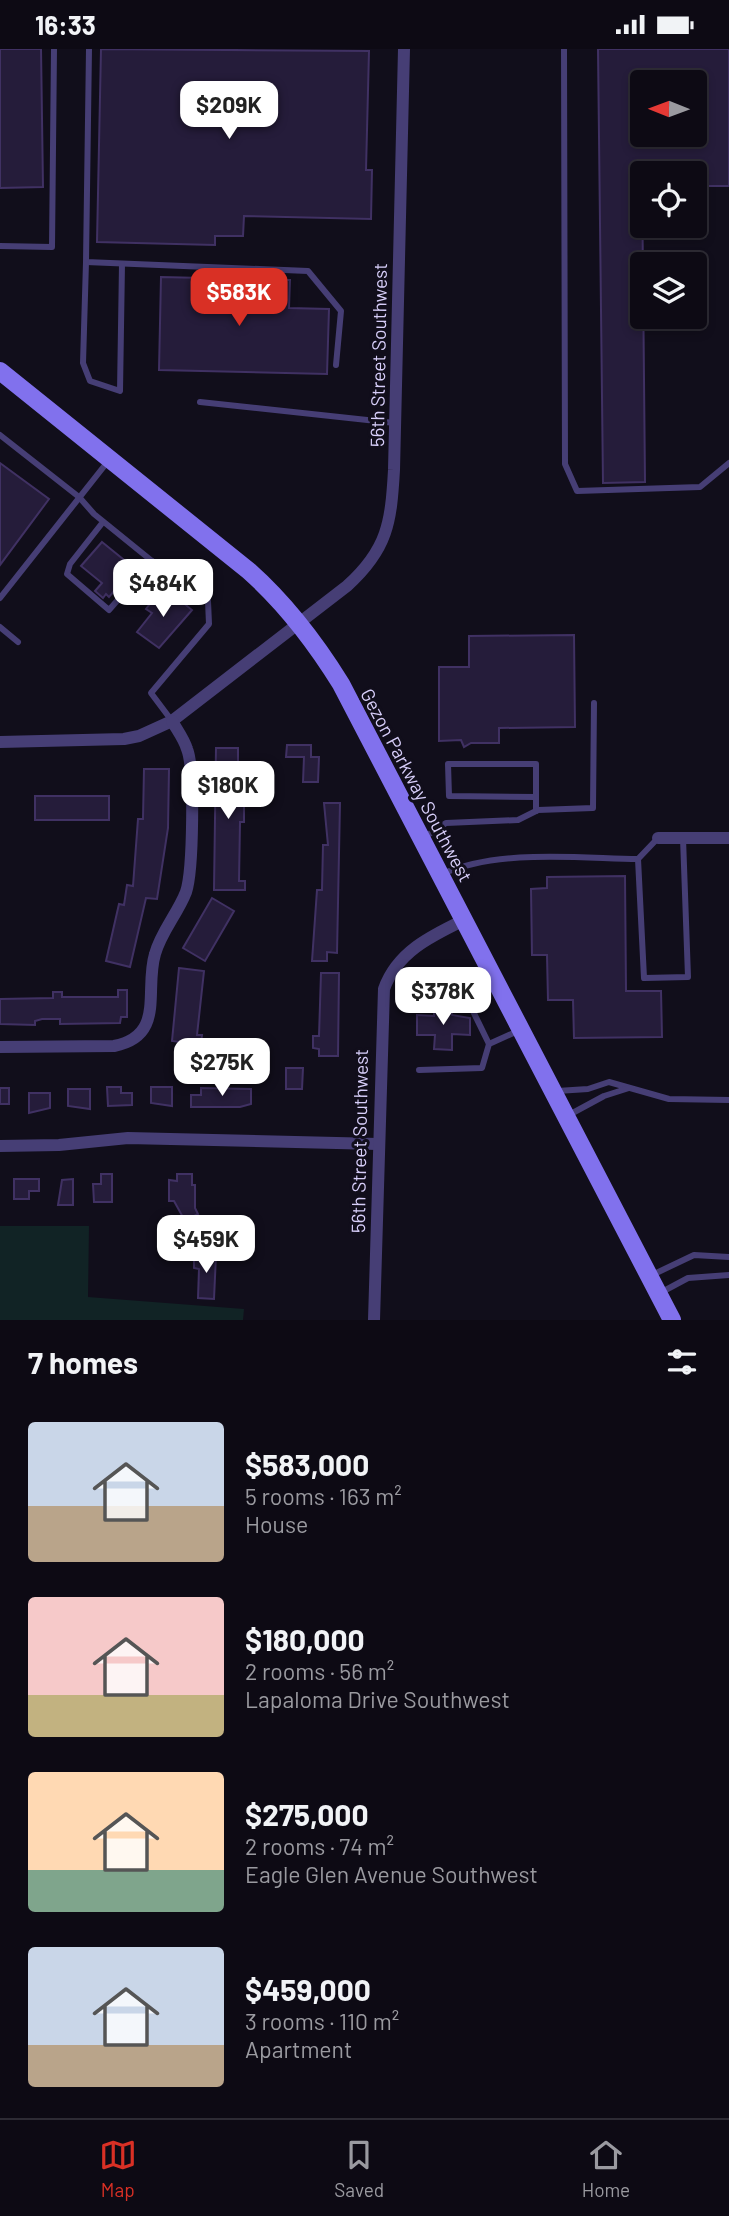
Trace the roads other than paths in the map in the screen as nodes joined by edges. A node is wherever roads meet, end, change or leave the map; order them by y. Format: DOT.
graph roads {
  1 [pos="54,49"];
  2 [pos="89,49"];
  3 [pos="404,49"];
  4 [pos="564,49"];
  5 [pos="0,247"];
  6 [pos="86,262"];
  7 [pos="122,264"];
  8 [pos="336,365"];
  9 [pos="0,371"];
  10 [pos="200,402"];
  11 [pos="395,423"];
  12 [pos="0,435"];
  13 [pos="110,458"];
  14 [pos="729,463"];
  15 [pos="79,497"];
  16 [pos="103,522"];
  17 [pos="152,561"];
  18 [pos="3,587"];
  19 [pos="0,598"];
  20 [pos="299,622"];
  21 [pos="0,627"];
  22 [pos="18,642"];
  23 [pos="594,702"];
  24 [pos="172,720"];
  25 [pos="0,742"];
  26 [pos="536,797"];
  27 [pos="536,811"];
  28 [pos="658,838"];
  29 [pos="683,838"];
  30 [pos="729,838"];
  31 [pos="422,839"];
  32 [pos="638,859"];
  33 [pos="441,875"];
  34 [pos="464,920"];
  35 [pos="419,991"];
  36 [pos="522,1029"];
  37 [pos="489,1044"];
  38 [pos="0,1048"];
  39 [pos="419,1070"];
  40 [pos="631,1087"];
  41 [pos="554,1091"];
  42 [pos="729,1100"];
  43 [pos="567,1116"];
  44 [pos="378,1144"];
  45 [pos="0,1146"];
  46 [pos="729,1257"];
  47 [pos="729,1275"];
  48 [pos="649,1276"];
  49 [pos="658,1294"];
  50 [pos="374,1320"];
  51 [pos="672,1320"];
  1 -- 5 [label="lane"];
  2 -- 6 [label="lane"];
  3 -- 11 [label="street, 56th Street Southwest"];
  4 -- 14 [label="lane"];
  6 -- 7 [label="lane"];
  6 -- 7 [label="lane"];
  7 -- 8 [label="lane"];
  9 -- 13 [label="main road, Gezon Parkway Southwest"];
  10 -- 11 [label="lane"];
  11 -- 20 [label="street, 56th Street Southwest"];
  12 -- 15 [label="lane"];
  13 -- 15 [label="lane"];
  13 -- 20 [label="main road, Gezon Parkway Southwest"];
  15 -- 16 [label="lane"];
  15 -- 18 [label="lane"];
  16 -- 17 [label="lane"];
  16 -- 17 [label="lane"];
  17 -- 24 [label="lane"];
  18 -- 19 [label="lane"];
  20 -- 24 [label="street, 56th Street Southwest"];
  20 -- 31 [label="main road, Gezon Parkway Southwest"];
  21 -- 22 [label="lane"];
  23 -- 27 [label="lane"];
  24 -- 25 [label="street, 56th Street Southwest"];
  24 -- 38 [label="street"];
  26 -- 26 [label="lane"];
  26 -- 27 [label="lane"];
  27 -- 31 [label="lane"];
  28 -- 29 [label="street"];
  28 -- 32 [label="lane"];
  29 -- 30 [label="street"];
  29 -- 32 [label="lane"];
  31 -- 33 [label="main road, Gezon Parkway Southwest"];
  32 -- 33 [label="lane"];
  33 -- 34 [label="main road, Gezon Parkway Southwest"];
  34 -- 36 [label="main road, Gezon Parkway Southwest"];
  34 -- 44 [label="street, 56th Street Southwest"];
  35 -- 37 [label="lane"];
  36 -- 37 [label="lane"];
  36 -- 41 [label="main road, Gezon Parkway Southwest"];
  37 -- 39 [label="lane"];
  40 -- 41 [label="lane"];
  40 -- 42 [label="lane"];
  40 -- 43 [label="lane"];
  41 -- 43 [label="main road, Gezon Parkway Southwest"];
  43 -- 48 [label="main road, Gezon Parkway Southwest"];
  44 -- 45 [label="street"];
  44 -- 50 [label="street, 56th Street Southwest"];
  46 -- 48 [label="lane"];
  47 -- 49 [label="lane"];
  48 -- 49 [label="main road, Gezon Parkway Southwest"];
  49 -- 51 [label="main road, Gezon Parkway Southwest"];
}
